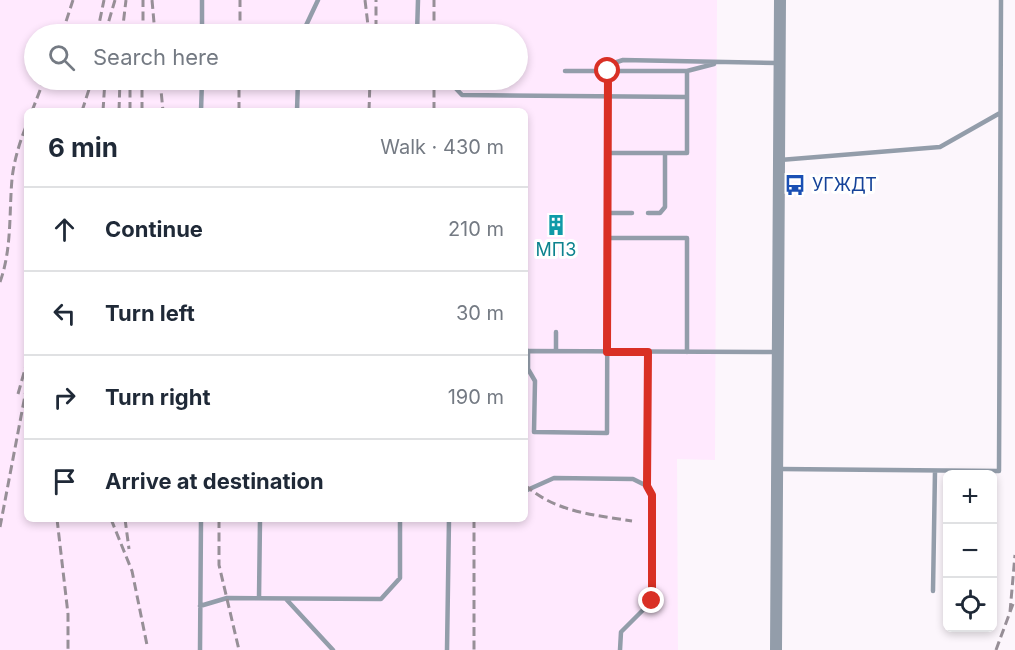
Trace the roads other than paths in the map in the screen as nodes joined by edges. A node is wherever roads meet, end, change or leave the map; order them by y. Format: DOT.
graph roads {
  1 [pos="202,0"];
  2 [pos="318,0"];
  3 [pos="418,0"];
  4 [pos="780,0"];
  5 [pos="1001,0"];
  6 [pos="202,24"];
  7 [pos="307,24"];
  8 [pos="417,24"];
  9 [pos="721,62"];
  10 [pos="780,63"];
  11 [pos="564,71"];
  12 [pos="608,71"];
  13 [pos="687,71"];
  14 [pos="202,90"];
  15 [pos="298,90"];
  16 [pos="457,90"];
  17 [pos="608,96"];
  18 [pos="687,97"];
  19 [pos="201,108"];
  20 [pos="297,108"];
  21 [pos="1000,113"];
  22 [pos="608,153"];
  23 [pos="665,153"];
  24 [pos="780,160"];
  25 [pos="608,213"];
  26 [pos="632,213"];
  27 [pos="648,213"];
  28 [pos="608,238"];
  29 [pos="556,332"];
  30 [pos="528,351"];
  31 [pos="556,351"];
  32 [pos="607,352"];
  33 [pos="648,352"];
  34 [pos="687,352"];
  35 [pos="778,352"];
  36 [pos="528,369"];
  37 [pos="777,469"];
  38 [pos="935,471"];
  39 [pos="647,486"];
  40 [pos="528,490"];
  41 [pos="201,522"];
  42 [pos="260,522"];
  43 [pos="400,522"];
  44 [pos="449,522"];
  45 [pos="933,591"];
  46 [pos="259,598"];
  47 [pos="286,599"];
  48 [pos="200,606"];
  49 [pos="200,650"];
  50 [pos="333,650"];
  51 [pos="447,650"];
  52 [pos="620,650"];
  53 [pos="776,650"];
  1 -- 6 [label="lane"];
  2 -- 7 [label="lane"];
  3 -- 8 [label="lane"];
  4 -- 10 [label="street"];
  5 -- 21 [label="lane"];
  9 -- 10 [label="lane"];
  9 -- 12 [label="lane"];
  9 -- 13 [label="lane"];
  10 -- 24 [label="street"];
  11 -- 12 [label="lane"];
  12 -- 13 [label="lane"];
  12 -- 17 [label="lane"];
  13 -- 18 [label="lane"];
  14 -- 19 [label="lane"];
  15 -- 20 [label="lane"];
  16 -- 17 [label="lane"];
  17 -- 18 [label="lane"];
  17 -- 22 [label="lane"];
  18 -- 23 [label="lane"];
  21 -- 24 [label="lane"];
  21 -- 38 [label="lane"];
  22 -- 23 [label="lane"];
  22 -- 25 [label="lane"];
  23 -- 27 [label="lane"];
  24 -- 35 [label="street"];
  25 -- 26 [label="lane"];
  25 -- 28 [label="lane"];
  28 -- 32 [label="lane"];
  28 -- 34 [label="lane"];
  29 -- 31 [label="lane"];
  30 -- 31 [label="lane"];
  31 -- 32 [label="lane"];
  32 -- 33 [label="lane"];
  32 -- 36 [label="lane"];
  33 -- 34 [label="lane"];
  33 -- 39 [label="lane"];
  34 -- 35 [label="lane"];
  35 -- 37 [label="street"];
  37 -- 38 [label="lane"];
  37 -- 53 [label="street"];
  38 -- 45 [label="lane"];
  39 -- 40 [label="lane"];
  39 -- 52 [label="lane"];
  41 -- 48 [label="lane"];
  42 -- 46 [label="lane"];
  43 -- 47 [label="lane"];
  44 -- 51 [label="lane"];
  46 -- 47 [label="lane"];
  46 -- 48 [label="lane"];
  47 -- 50 [label="lane"];
  48 -- 49 [label="lane"];
}
